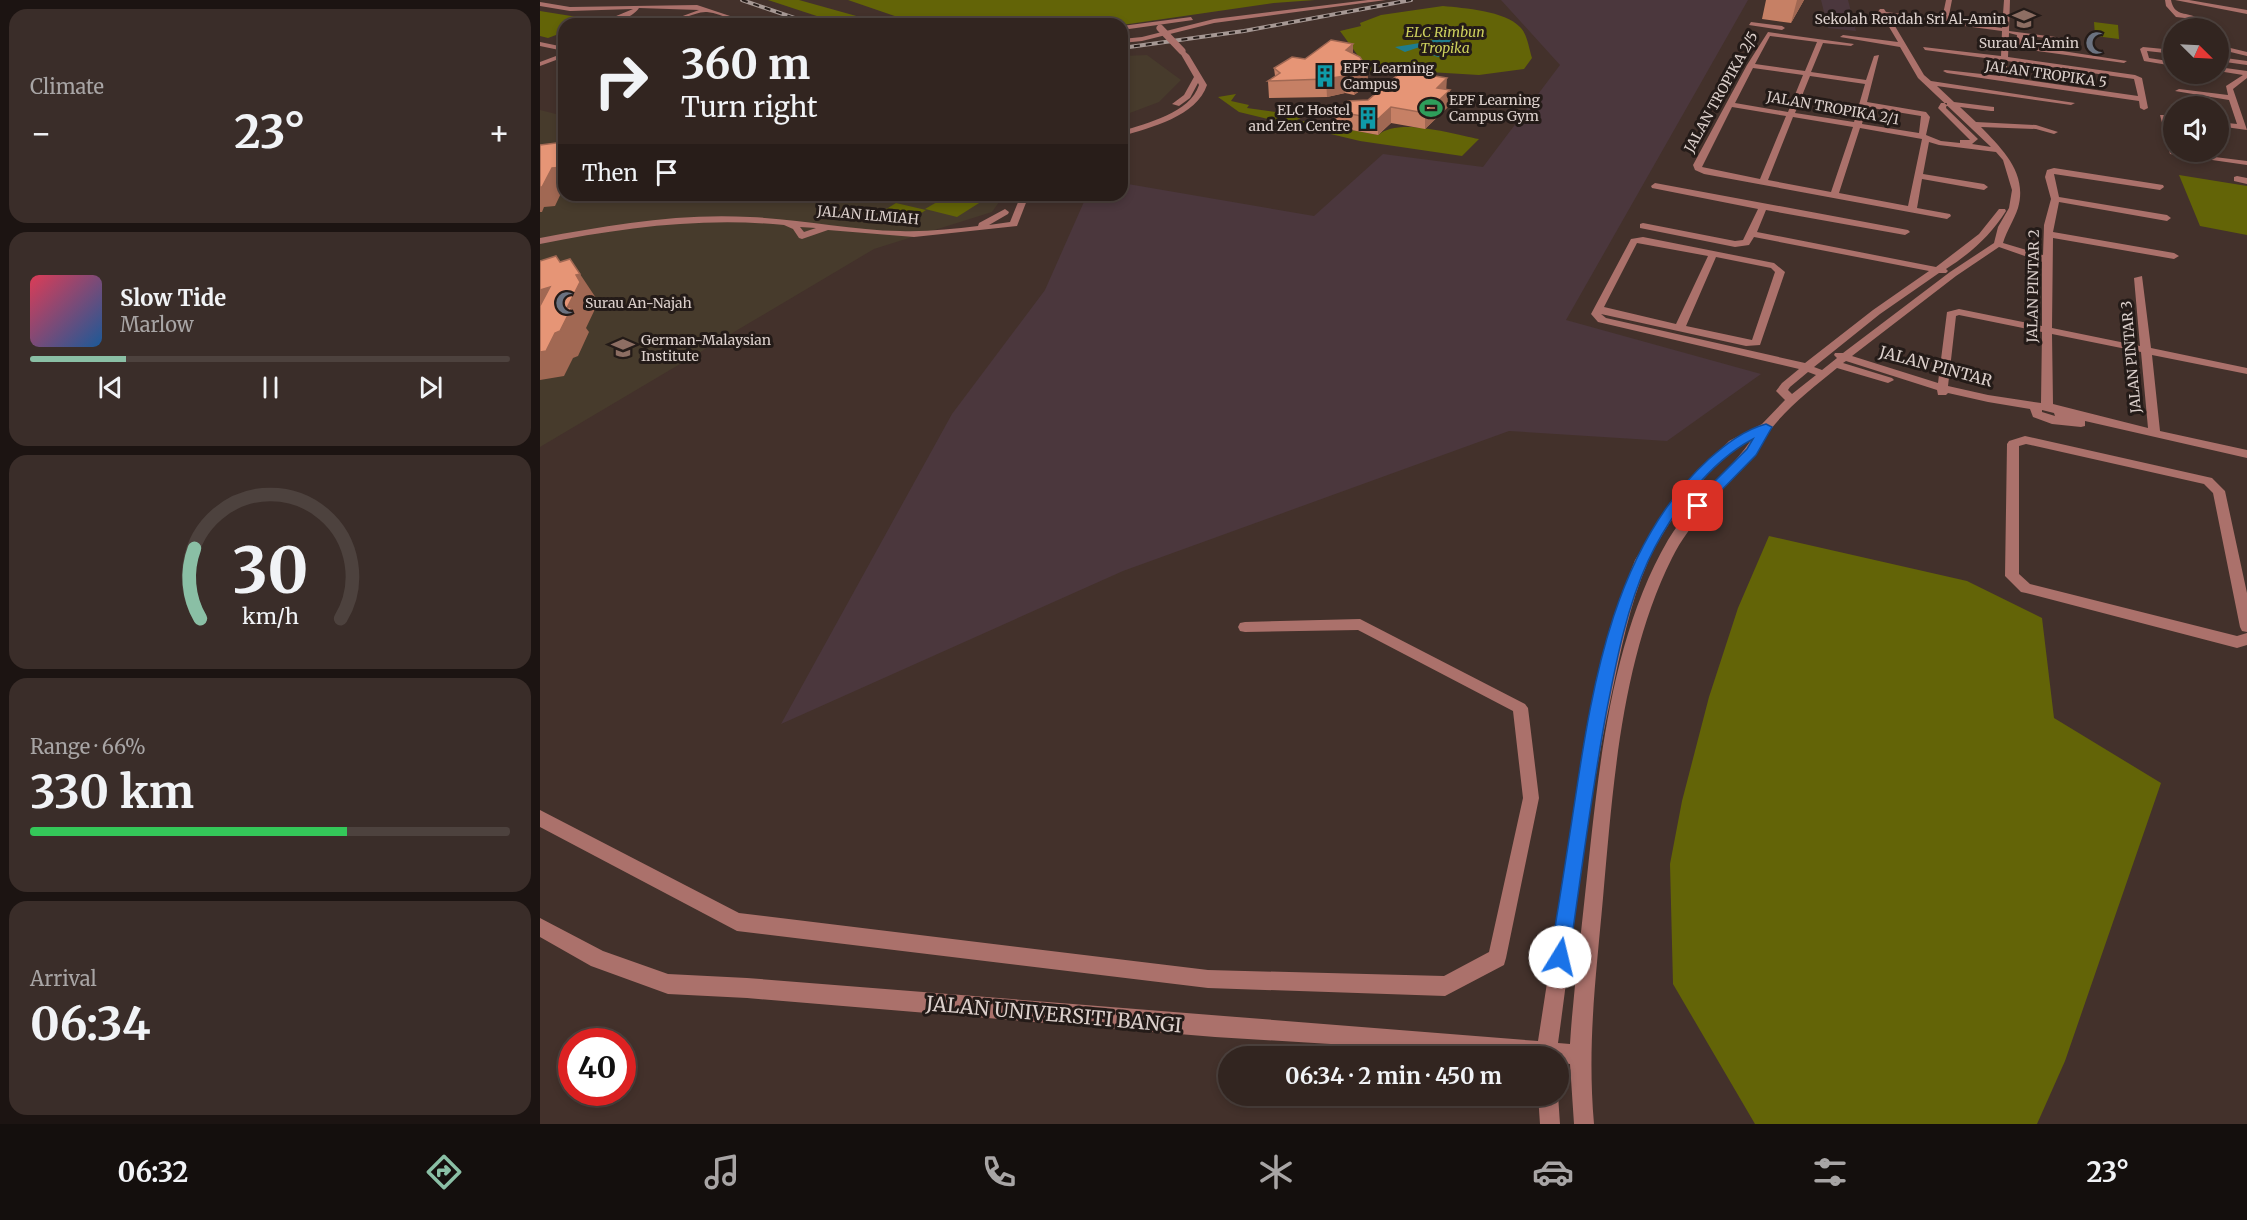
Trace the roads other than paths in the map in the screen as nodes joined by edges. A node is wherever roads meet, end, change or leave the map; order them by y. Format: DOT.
graph roads {
  1 [pos="1363,0"];
  2 [pos="1383,0"];
  3 [pos="1949,0"];
  4 [pos="2007,0"];
  5 [pos="2168,0"];
  6 [pos="2181,0"];
  7 [pos="540,2"];
  8 [pos="638,7"];
  9 [pos="707,9"];
  10 [pos="2247,12"];
  11 [pos="1883,14"];
  12 [pos="617,18"];
  13 [pos="681,18"];
  14 [pos="734,18"];
  15 [pos="1909,19"];
  16 [pos="1946,22"];
  17 [pos="1751,24"];
  18 [pos="1158,26"];
  19 [pos="1128,28"];
  20 [pos="2005,32"];
  21 [pos="2020,33"];
  22 [pos="2068,39"];
  23 [pos="1128,40"];
  24 [pos="1821,40"];
  25 [pos="540,44"];
  26 [pos="1851,44"];
  27 [pos="1894,44"];
  28 [pos="1903,45"];
  29 [pos="1925,48"];
  30 [pos="2229,50"];
  31 [pos="540,51"];
  32 [pos="2163,51"];
  33 [pos="558,53"];
  34 [pos="553,54"];
  35 [pos="2247,54"];
  36 [pos="558,55"];
  37 [pos="1877,56"];
  38 [pos="558,58"];
  39 [pos="2004,58"];
  40 [pos="2124,61"];
  41 [pos="2229,61"];
  42 [pos="2163,62"];
  43 [pos="2247,63"];
  44 [pos="540,65"];
  45 [pos="1750,65"];
  46 [pos="1947,71"];
  47 [pos="2229,71"];
  48 [pos="1808,74"];
  49 [pos="2247,74"];
  50 [pos="2003,80"];
  51 [pos="1870,83"];
  52 [pos="1929,83"];
  53 [pos="2231,85"];
  54 [pos="2247,89"];
  55 [pos="2179,91"];
  56 [pos="2233,98"];
  57 [pos="2142,99"];
  58 [pos="2071,103"];
  59 [pos="1729,104"];
  60 [pos="1864,104"];
  61 [pos="1948,105"];
  62 [pos="2144,108"];
  63 [pos="1991,109"];
  64 [pos="1791,114"];
  65 [pos="1974,123"];
  66 [pos="2229,125"];
  67 [pos="1857,126"];
  68 [pos="2245,127"];
  69 [pos="1128,129"];
  70 [pos="2054,132"];
  71 [pos="1927,138"];
  72 [pos="1963,142"];
  73 [pos="1993,148"];
  74 [pos="2229,160"];
  75 [pos="2247,163"];
  76 [pos="1919,176"];
  77 [pos="1764,182"];
  78 [pos="1655,186"];
  79 [pos="2160,187"];
  80 [pos="1984,188"];
  81 [pos="1834,195"];
  82 [pos="2055,200"];
  83 [pos="1023,201"];
  84 [pos="1010,203"];
  85 [pos="1766,207"];
  86 [pos="1912,210"];
  87 [pos="1947,216"];
  88 [pos="2167,218"];
  89 [pos="1001,226"];
  90 [pos="1643,226"];
  91 [pos="970,231"];
  92 [pos="1905,232"];
  93 [pos="1752,234"];
  94 [pos="2048,234"];
  95 [pos="540,241"];
  96 [pos="1998,244"];
  97 [pos="1713,254"];
  98 [pos="2174,256"];
  99 [pos="2047,260"];
  100 [pos="1901,262"];
  101 [pos="1950,263"];
  102 [pos="1939,270"];
  103 [pos="1953,274"];
  104 [pos="2139,278"];
  105 [pos="1910,287"];
  106 [pos="1598,309"];
  107 [pos="1680,327"];
  108 [pos="2047,329"];
  109 [pos="2147,350"];
  110 [pos="1826,351"];
  111 [pos="1840,361"];
  112 [pos="1806,367"];
  113 [pos="2247,371"];
  114 [pos="1823,374"];
  115 [pos="1942,391"];
  116 [pos="1792,400"];
  117 [pos="2047,413"];
  118 [pos="1766,427"];
  119 [pos="2154,434"];
  120 [pos="2038,443"];
  121 [pos="2053,446"];
  122 [pos="2247,454"];
  123 [pos="2247,461"];
  124 [pos="1245,627"];
  125 [pos="2247,627"];
  126 [pos="2247,639"];
  127 [pos="540,818"];
  128 [pos="540,927"];
  129 [pos="1457,1046"];
  130 [pos="1547,1046"];
  131 [pos="1569,1054"];
  132 [pos="1580,1055"];
  133 [pos="1549,1106"];
  134 [pos="1550,1124"];
  135 [pos="1584,1124"];
  1 -- 18 [label="street"];
  2 -- 23 [label="street"];
  3 -- 16 [label="street"];
  4 -- 20 [label="street"];
  5 -- 6 [label="street"];
  6 -- 10 [label="street"];
  7 -- 8 [label="street"];
  8 -- 9 [label="street"];
  8 -- 12 [label="street"];
  9 -- 13 [label="street"];
  9 -- 14 [label="street"];
  11 -- 15 [label="street"];
  11 -- 15 [label="street"];
  11 -- 27 [label="street"];
  11 -- 28 [label="street"];
  15 -- 16 [label="street"];
  15 -- 20 [label="street"];
  16 -- 20 [label="street"];
  17 -- 27 [label="street"];
  18 -- 19 [label="street"];
  18 -- 69 [label="street, bridge"];
  20 -- 21 [label="street"];
  20 -- 39 [label="street"];
  21 -- 22 [label="street"];
  21 -- 40 [label="street"];
  24 -- 26 [label="street"];
  24 -- 45 [label="street, JALAN TROPIKA 2/5"];
  24 -- 48 [label="street"];
  25 -- 33 [label="street"];
  27 -- 28 [label="street"];
  27 -- 61 [label="street"];
  28 -- 52 [label="street"];
  29 -- 39 [label="street"];
  30 -- 35 [label="street"];
  31 -- 34 [label="street"];
  32 -- 42 [label="street"];
  34 -- 36 [label="street"];
  34 -- 44 [label="street"];
  37 -- 51 [label="street"];
  38 -- 44 [label="street"];
  39 -- 50 [label="street"];
  39 -- 57 [label="street"];
  41 -- 43 [label="street"];
  45 -- 48 [label="street"];
  45 -- 59 [label="street, JALAN TROPIKA 2/5"];
  46 -- 50 [label="street, JALAN TROPIKA 5"];
  47 -- 49 [label="street"];
  48 -- 51 [label="street"];
  48 -- 64 [label="street"];
  49 -- 53 [label="street"];
  50 -- 57 [label="street, JALAN TROPIKA 5"];
  51 -- 60 [label="street"];
  52 -- 58 [label="street"];
  52 -- 61 [label="street"];
  53 -- 54 [label="street"];
  53 -- 56 [label="street"];
  55 -- 56 [label="street"];
  56 -- 68 [label="street"];
  57 -- 62 [label="street"];
  59 -- 64 [label="street, JALAN TROPIKA 2/1"];
  59 -- 77 [label="street, JALAN TROPIKA 2/5"];
  60 -- 67 [label="street"];
  60 -- 71 [label="street"];
  61 -- 63 [label="street"];
  61 -- 65 [label="street"];
  61 -- 72 [label="street"];
  61 -- 73 [label="street"];
  64 -- 67 [label="street, JALAN TROPIKA 2/1"];
  64 -- 77 [label="street"];
  65 -- 70 [label="street"];
  65 -- 73 [label="street"];
  66 -- 68 [label="street"];
  67 -- 71 [label="street, JALAN TROPIKA 2/1"];
  67 -- 81 [label="street"];
  71 -- 72 [label="street"];
  71 -- 73 [label="street"];
  71 -- 76 [label="street"];
  72 -- 73 [label="street"];
  73 -- 96 [label="street"];
  73 -- 101 [label="street"];
  74 -- 75 [label="street"];
  76 -- 80 [label="street"];
  76 -- 86 [label="street"];
  77 -- 81 [label="street"];
  78 -- 85 [label="street"];
  79 -- 82 [label="street, JALAN PINTAR 2"];
  81 -- 86 [label="street"];
  82 -- 88 [label="street"];
  82 -- 94 [label="street, JALAN PINTAR 2"];
  83 -- 89 [label="street, JALAN ILMIAH"];
  84 -- 89 [label="street"];
  84 -- 91 [label="street"];
  85 -- 92 [label="street"];
  85 -- 93 [label="street"];
  86 -- 87 [label="street"];
  89 -- 91 [label="street, JALAN ILMIAH"];
  90 -- 93 [label="street"];
  91 -- 95 [label="street, JALAN ILMIAH"];
  93 -- 100 [label="street"];
  94 -- 98 [label="street"];
  94 -- 99 [label="street, JALAN PINTAR 2"];
  96 -- 99 [label="street"];
  96 -- 103 [label="street"];
  97 -- 106 [label="street"];
  97 -- 107 [label="street"];
  97 -- 107 [label="street"];
  99 -- 108 [label="street, JALAN PINTAR 2"];
  100 -- 101 [label="street"];
  100 -- 102 [label="street"];
  100 -- 105 [label="street"];
  101 -- 102 [label="street"];
  102 -- 103 [label="street"];
  102 -- 105 [label="street"];
  103 -- 111 [label="street"];
  104 -- 109 [label="street, JALAN PINTAR 3"];
  105 -- 110 [label="street"];
  106 -- 107 [label="street"];
  106 -- 112 [label="street"];
  108 -- 109 [label="street"];
  108 -- 115 [label="street"];
  108 -- 117 [label="street, JALAN PINTAR 2"];
  109 -- 113 [label="street"];
  109 -- 119 [label="street, JALAN PINTAR 3"];
  110 -- 111 [label="street, JALAN PINTAR"];
  110 -- 112 [label="street"];
  111 -- 114 [label="street"];
  111 -- 115 [label="street, JALAN PINTAR"];
  112 -- 114 [label="street"];
  112 -- 116 [label="street"];
  114 -- 116 [label="street"];
  115 -- 117 [label="street, JALAN PINTAR"];
  116 -- 118 [label="street"];
  117 -- 119 [label="street, JALAN PINTAR"];
  117 -- 120 [label="street"];
  117 -- 121 [label="street"];
  117 -- 123 [label="street, JALAN PINTAR"];
  118 -- 130 [label="street"];
  118 -- 132 [label="street"];
  119 -- 122 [label="street, JALAN PINTAR"];
  120 -- 121 [label="street"];
  120 -- 126 [label="street"];
  121 -- 125 [label="street"];
  124 -- 127 [label="street"];
  128 -- 129 [label="street, JALAN UNIVERSITI BANGI"];
  131 -- 132 [label="street, JALAN UNIVERSITI BANGI"];
  132 -- 135 [label="street"];
  133 -- 134 [label="street"];
}
